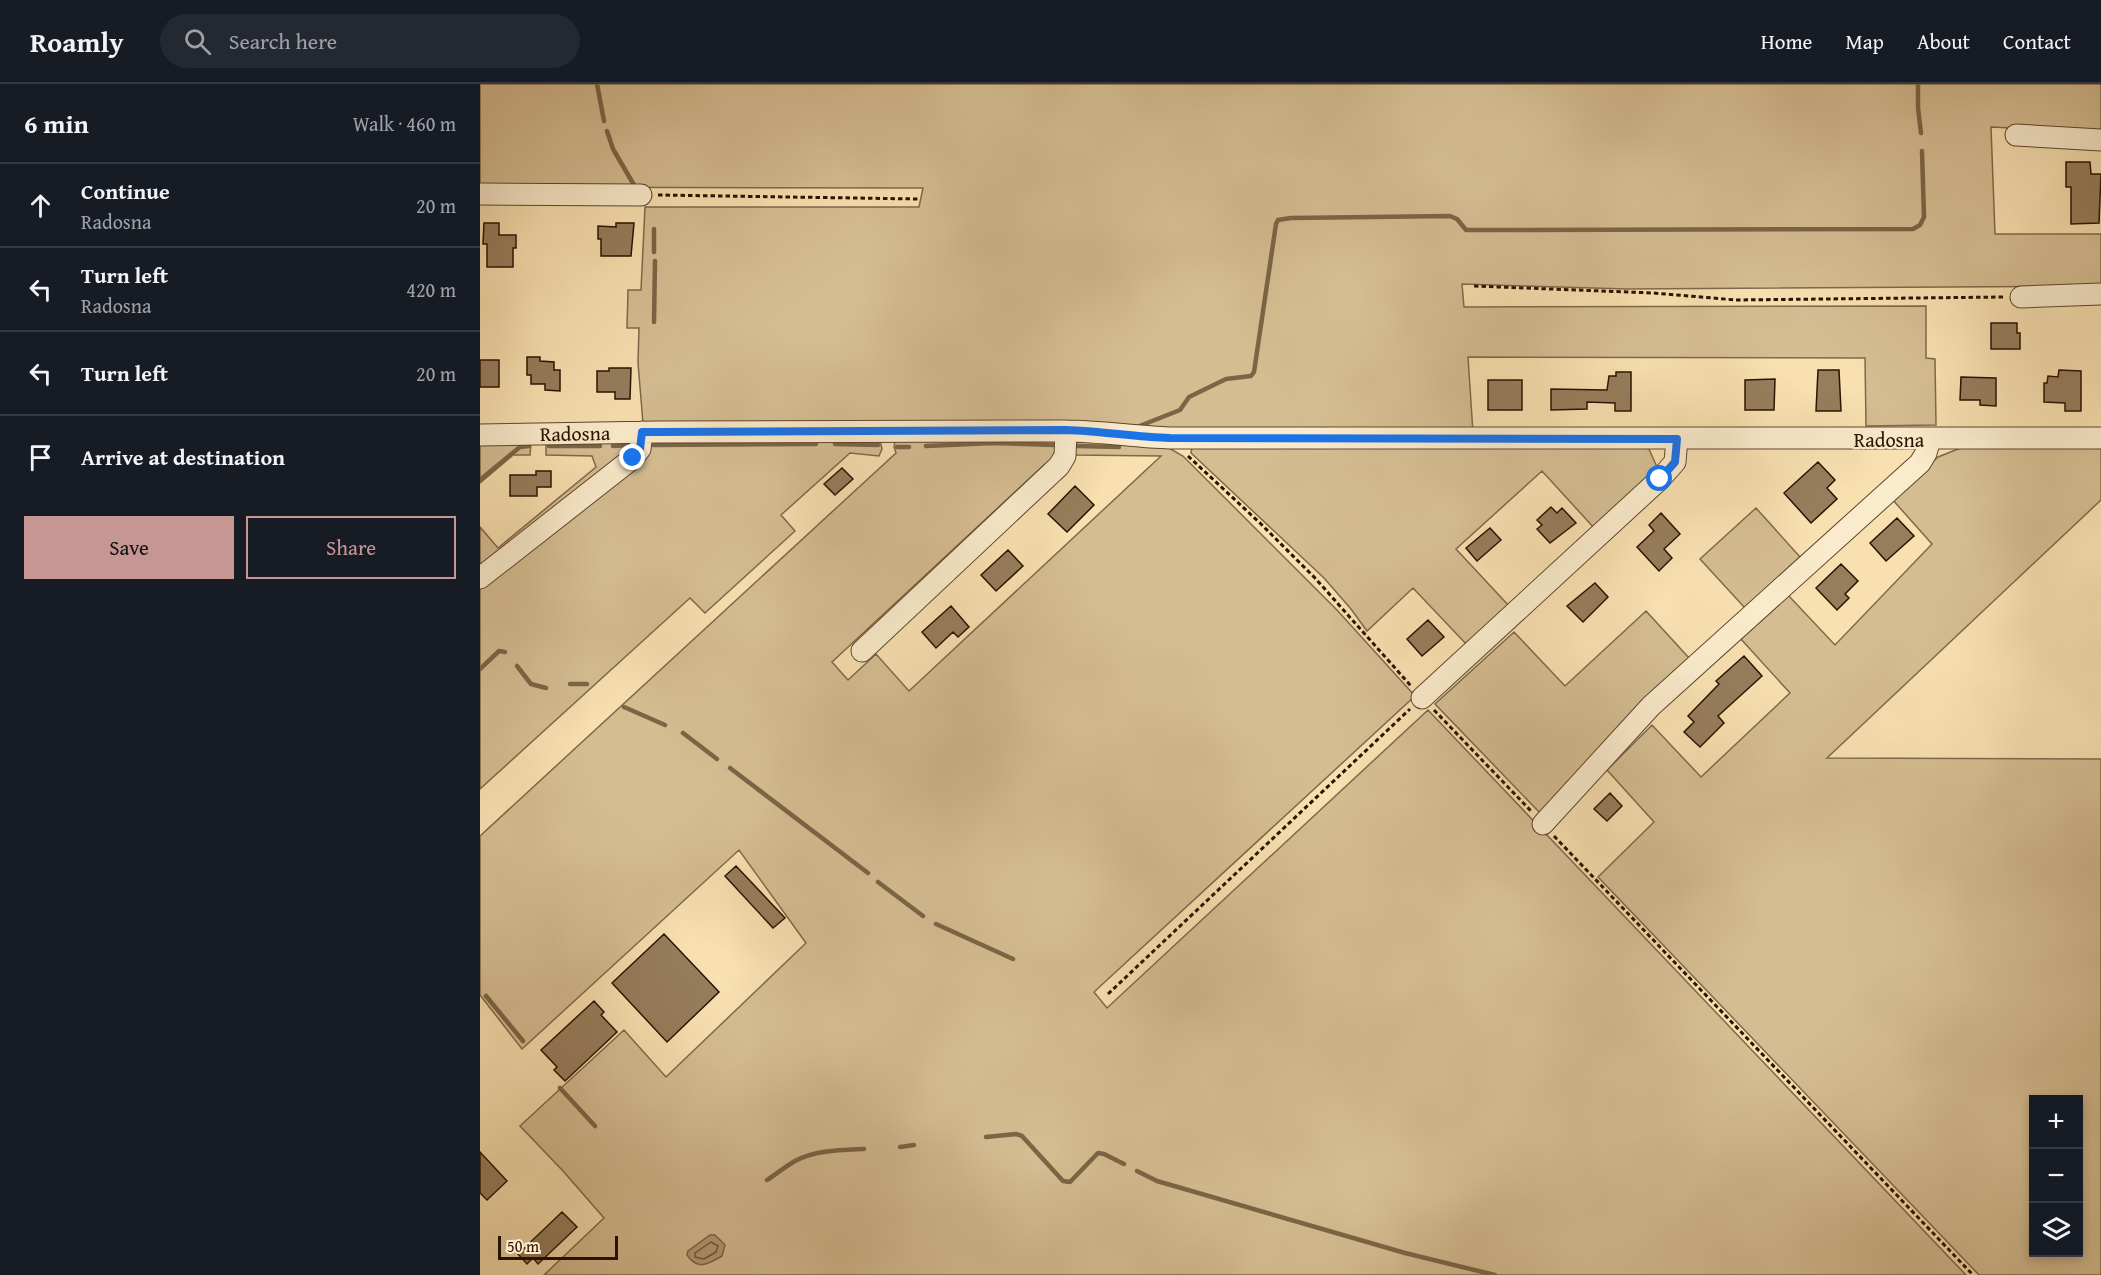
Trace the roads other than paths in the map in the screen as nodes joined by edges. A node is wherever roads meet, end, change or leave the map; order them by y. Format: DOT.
graph roads {
  1 [pos="2016,135"];
  2 [pos="2101,140"];
  3 [pos="480,194"];
  4 [pos="641,195"];
  5 [pos="2101,294"];
  6 [pos="2021,297"];
  7 [pos="1066,430"];
  8 [pos="642,432"];
  9 [pos="480,435"];
  10 [pos="2101,438"];
  11 [pos="1677,439"];
  12 [pos="1930,439"];
  13 [pos="480,578"];
  14 [pos="862,651"];
  15 [pos="1422,698"];
  16 [pos="1543,824"];
  1 -- 2 [label="street"];
  3 -- 4 [label="street"];
  5 -- 6 [label="street"];
  7 -- 8 [label="street, Radosna"];
  7 -- 11 [label="street, Radosna"];
  7 -- 14 [label="street"];
  8 -- 9 [label="street, Radosna"];
  8 -- 13 [label="street"];
  10 -- 12 [label="street, Radosna"];
  11 -- 12 [label="street, Radosna"];
  11 -- 15 [label="street"];
  12 -- 16 [label="street"];
}
